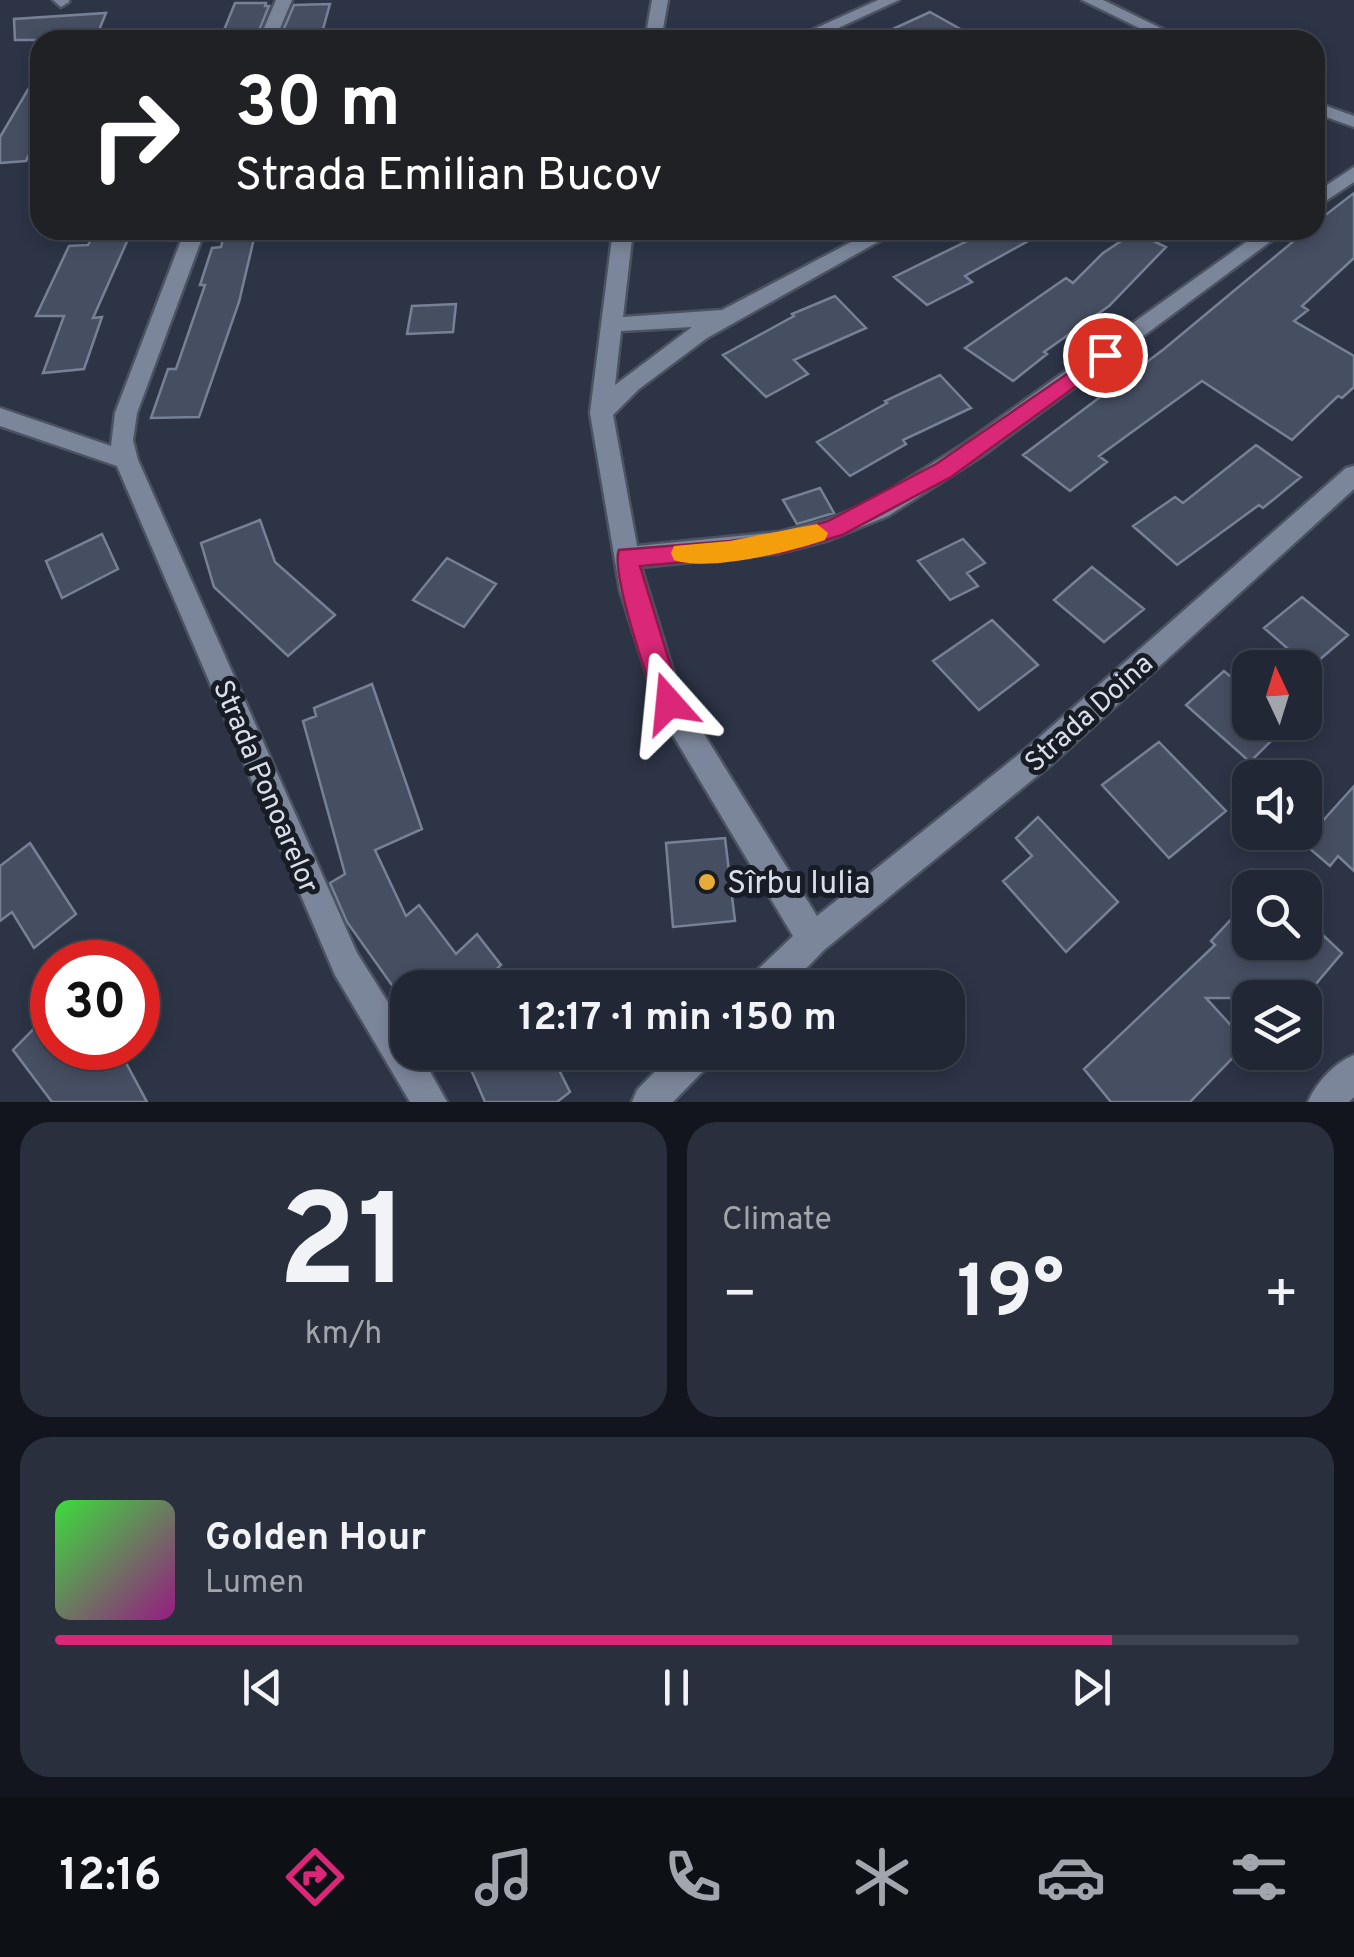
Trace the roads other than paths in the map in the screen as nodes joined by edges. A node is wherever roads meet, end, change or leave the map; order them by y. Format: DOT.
graph roads {
  1 [pos="284,0"];
  2 [pos="660,0"];
  3 [pos="892,0"];
  4 [pos="1090,0"];
  5 [pos="271,30"];
  6 [pos="654,30"];
  7 [pos="822,30"];
  8 [pos="1156,30"];
  9 [pos="1325,111"];
  10 [pos="1354,122"];
  11 [pos="1354,174"];
  12 [pos="1325,195"];
  13 [pos="190,240"];
  14 [pos="622,240"];
  15 [pos="871,240"];
  16 [pos="1262,240"];
  17 [pos="752,306"];
  18 [pos="610,324"];
  19 [pos="601,413"];
  20 [pos="0,418"];
  21 [pos="126,460"];
  22 [pos="1354,475"];
  23 [pos="627,557"];
  24 [pos="813,938"];
  25 [pos="781,970"];
  26 [pos="680,1070"];
  27 [pos="1354,1072"];
  28 [pos="430,1102"];
  29 [pos="648,1102"];
  30 [pos="1325,1102"];
  1 -- 5 [label="street"];
  2 -- 6 [label="street"];
  3 -- 7 [label="street"];
  4 -- 8 [label="street"];
  9 -- 10 [label="street"];
  11 -- 12 [label="street"];
  13 -- 21 [label="street, Strada Ponoarelor"];
  14 -- 18 [label="street"];
  15 -- 17 [label="street"];
  16 -- 23 [label="street"];
  17 -- 18 [label="street"];
  17 -- 19 [label="street"];
  18 -- 19 [label="street"];
  19 -- 23 [label="street"];
  20 -- 21 [label="street"];
  21 -- 28 [label="street, Strada Ponoarelor"];
  22 -- 24 [label="street, Strada Doina"];
  23 -- 24 [label="street"];
  24 -- 25 [label="street, Strada Doina"];
  26 -- 29 [label="street"];
  27 -- 30 [label="street"];
}
